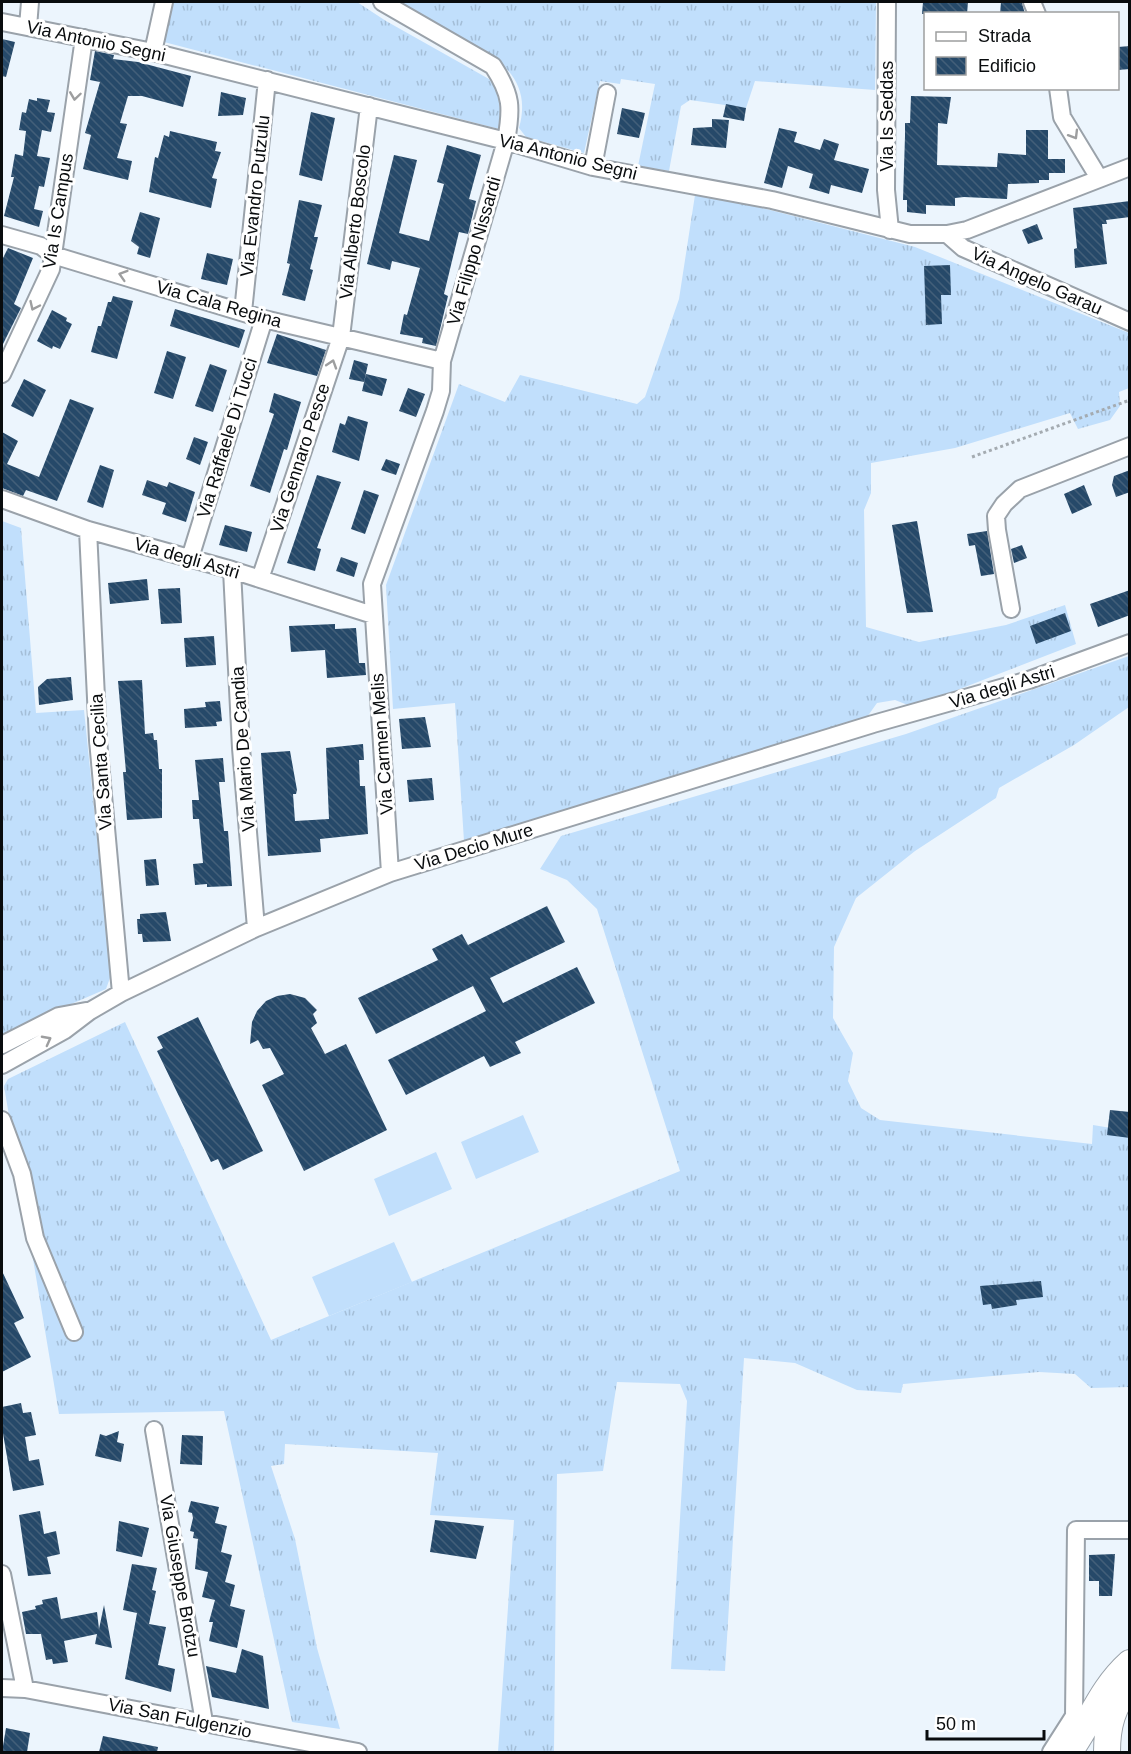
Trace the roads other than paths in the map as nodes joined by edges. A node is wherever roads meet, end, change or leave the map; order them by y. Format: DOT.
graph roads {
  1 [pos="30,2"];
  2 [pos="164,2"];
  3 [pos="382,2"];
  4 [pos="887,2"];
  5 [pos="2,22"];
  6 [pos="28,27"];
  7 [pos="84,38"];
  8 [pos="153,52"];
  9 [pos="267,80"];
  10 [pos="1058,90"];
  11 [pos="607,93"];
  12 [pos="369,106"];
  13 [pos="506,141"];
  14 [pos="1130,166"];
  15 [pos="594,167"];
  16 [pos="1100,178"];
  17 [pos="890,230"];
  18 [pos="947,234"];
  19 [pos="2,235"];
  20 [pos="53,255"];
  21 [pos="243,312"];
  22 [pos="264,319"];
  23 [pos="1130,322"];
  24 [pos="341,337"];
  25 [pos="442,361"];
  26 [pos="2,374"];
  27 [pos="1130,446"];
  28 [pos="2,499"];
  29 [pos="88,530"];
  30 [pos="190,558"];
  31 [pos="232,570"];
  32 [pos="260,579"];
  33 [pos="1011,609"];
  34 [pos="373,615"];
  35 [pos="1130,643"];
  36 [pos="873,724"];
  37 [pos="390,873"];
  38 [pos="256,928"];
  39 [pos="121,993"];
  40 [pos="90,1011"];
  41 [pos="2,1045"];
  42 [pos="2,1065"];
  43 [pos="2,1120"];
  44 [pos="74,1332"];
  45 [pos="154,1430"];
  46 [pos="1130,1530"];
  47 [pos="2,1574"];
  48 [pos="1130,1664"];
  49 [pos="1130,1686"];
  50 [pos="2,1688"];
  51 [pos="25,1689"];
  52 [pos="204,1722"];
  53 [pos="358,1752"];
  54 [pos="1051,1752"];
  55 [pos="1069,1752"];
  56 [pos="1107,1752"];
  1 -- 6 [label="street"];
  2 -- 8 [label="street"];
  3 -- 13 [label="street, Via Filippo Nissardi"];
  4 -- 17 [label="street, Via Is Seddas"];
  5 -- 6 [label="street, Via Antonio Segni"];
  6 -- 7 [label="street, Via Antonio Segni"];
  7 -- 8 [label="street, Via Antonio Segni"];
  7 -- 20 [label="street, Via Is Campus, one-way"];
  8 -- 9 [label="street, Via Antonio Segni"];
  9 -- 12 [label="street, Via Antonio Segni"];
  9 -- 21 [label="street, Via Evandro Putzulu"];
  10 -- 16 [label="street, one-way"];
  11 -- 15 [label="street"];
  12 -- 13 [label="street, Via Antonio Segni"];
  12 -- 24 [label="street, Via Alberto Boscolo"];
  13 -- 15 [label="street, Via Antonio Segni"];
  13 -- 25 [label="street, Via Filippo Nissardi"];
  14 -- 16 [label="street, Via Antonio Segni"];
  15 -- 17 [label="street, Via Antonio Segni"];
  16 -- 18 [label="street, Via Antonio Segni"];
  17 -- 18 [label="street, Via Antonio Segni"];
  18 -- 23 [label="street, Via Angelo Garau"];
  19 -- 20 [label="street, Via Cala Regina"];
  21 -- 20 [label="street, Via Cala Regina, one-way"];
  20 -- 26 [label="street, Via Is Campus, one-way"];
  21 -- 22 [label="street, Via Cala Regina"];
  22 -- 24 [label="street, Via Cala Regina"];
  22 -- 30 [label="street, Via Raffaele Di Tucci"];
  24 -- 25 [label="street, Via Cala Regina"];
  32 -- 24 [label="street, Via Gennaro Pesce, one-way"];
  25 -- 34 [label="street, Via Filippo Nissardi"];
  27 -- 33 [label="street"];
  28 -- 29 [label="street, Via degli Astri"];
  29 -- 30 [label="street, Via degli Astri"];
  29 -- 39 [label="street, Via Santa Cecilia"];
  30 -- 31 [label="street, Via degli Astri"];
  31 -- 32 [label="street, Via degli Astri"];
  31 -- 38 [label="street, Via Mario De Candia"];
  32 -- 34 [label="street, Via degli Astri"];
  34 -- 37 [label="street, Via Carmen Melis"];
  35 -- 36 [label="street, Via degli Astri"];
  36 -- 37 [label="street, Via Decio Mure"];
  37 -- 38 [label="street, Via Decio Mure"];
  38 -- 39 [label="street, Via Decio Mure"];
  39 -- 40 [label="street, Via Decio Mure"];
  40 -- 41 [label="street, Via Decio Mure"];
  42 -- 40 [label="street, Via Decio Mure, one-way"];
  43 -- 44 [label="street"];
  45 -- 52 [label="street, Via Giuseppe Brotzu"];
  46 -- 54 [label="street"];
  47 -- 51 [label="street"];
  48 -- 55 [label="highway"];
  49 -- 56 [label="highway"];
  50 -- 51 [label="street, Via San Fulgenzio"];
  51 -- 52 [label="street, Via San Fulgenzio"];
  52 -- 53 [label="street, Via San Fulgenzio"];
}
